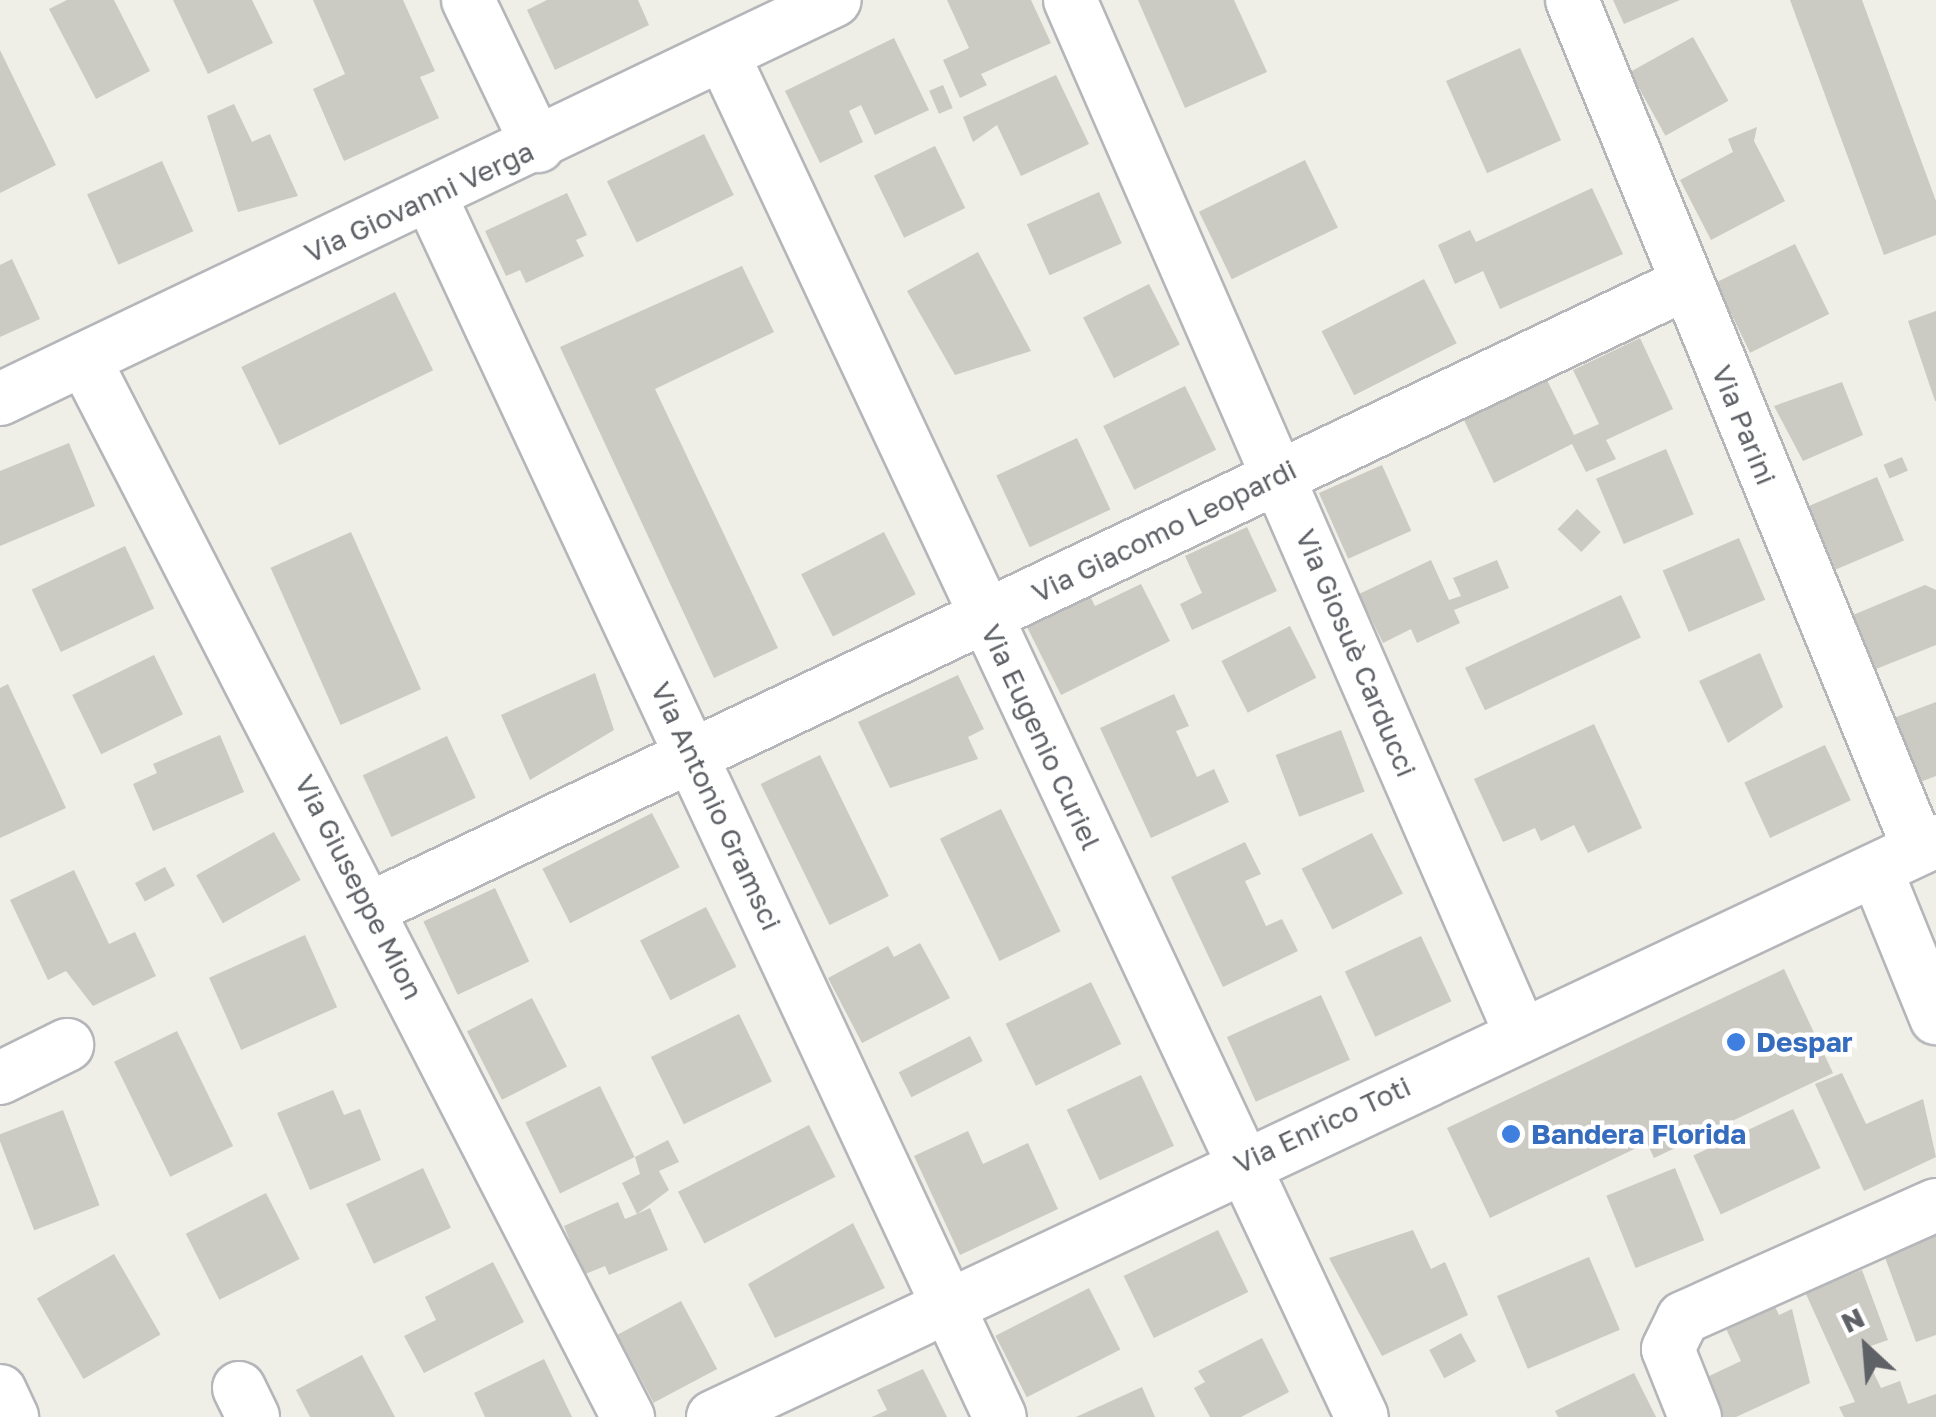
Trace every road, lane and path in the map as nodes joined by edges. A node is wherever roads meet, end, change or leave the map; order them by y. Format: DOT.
graph roads {
  1 [pos="468,0"];
  2 [pos="835,0"];
  3 [pos="1070,0"];
  4 [pos="1572,0"];
  5 [pos="722,55"];
  6 [pos="538,146"];
  7 [pos="430,196"];
  8 [pos="1686,284"];
  9 [pos="84,359"];
  10 [pos="0,398"];
  11 [pos="1282,475"];
  12 [pos="986,617"];
  13 [pos="693,756"];
  14 [pos="1910,853"];
  15 [pos="371,908"];
  16 [pos="1936,1018"];
  17 [pos="1520,1032"];
  18 [pos="67,1045"];
  19 [pos="0,1078"];
  20 [pos="1242,1162"];
  21 [pos="1936,1205"];
  22 [pos="948,1302"];
  23 [pos="0,1390"];
  24 [pos="12,1417"];
  25 [pos="628,1417"];
  26 [pos="713,1417"];
  27 [pos="1000,1417"];
  28 [pos="1362,1417"];
  29 [pos="1696,1417"];
  1 -- 6 [label="street"];
  2 -- 5 [label="street, Via Giovanni Verga"];
  3 -- 11 [label="street, Via Giosuè Carducci"];
  4 -- 8 [label="street, Via Parini"];
  5 -- 6 [label="street, Via Giovanni Verga"];
  5 -- 12 [label="street, Via Eugenio Curiel"];
  6 -- 7 [label="street, Via Giovanni Verga"];
  7 -- 9 [label="street, Via Giovanni Verga"];
  7 -- 13 [label="street, Via Antonio Gramsci"];
  8 -- 11 [label="street, Via Giacomo Leopardi"];
  8 -- 14 [label="street, Via Parini"];
  9 -- 10 [label="street, Via Giovanni Verga"];
  9 -- 15 [label="street, Via Giuseppe Mion"];
  11 -- 12 [label="street, Via Giacomo Leopardi"];
  11 -- 17 [label="street, Via Giosuè Carducci"];
  12 -- 13 [label="street, Via Giacomo Leopardi"];
  12 -- 20 [label="street, Via Eugenio Curiel"];
  13 -- 15 [label="street, Via Giacomo Leopardi"];
  13 -- 22 [label="street, Via Antonio Gramsci"];
  14 -- 16 [label="street, Via Parini"];
  14 -- 17 [label="street, Via Enrico Toti"];
  15 -- 25 [label="street, Via Giuseppe Mion"];
  17 -- 20 [label="street, Via Enrico Toti"];
  18 -- 19 [label="street"];
  20 -- 22 [label="street, Via Enrico Toti"];
  20 -- 28 [label="street, Via Eugenio Curiel"];
  21 -- 29 [label="street"];
  22 -- 26 [label="street, Via Enrico Toti"];
  22 -- 27 [label="street, Via Antonio Gramsci"];
  23 -- 24 [label="street"];
}
